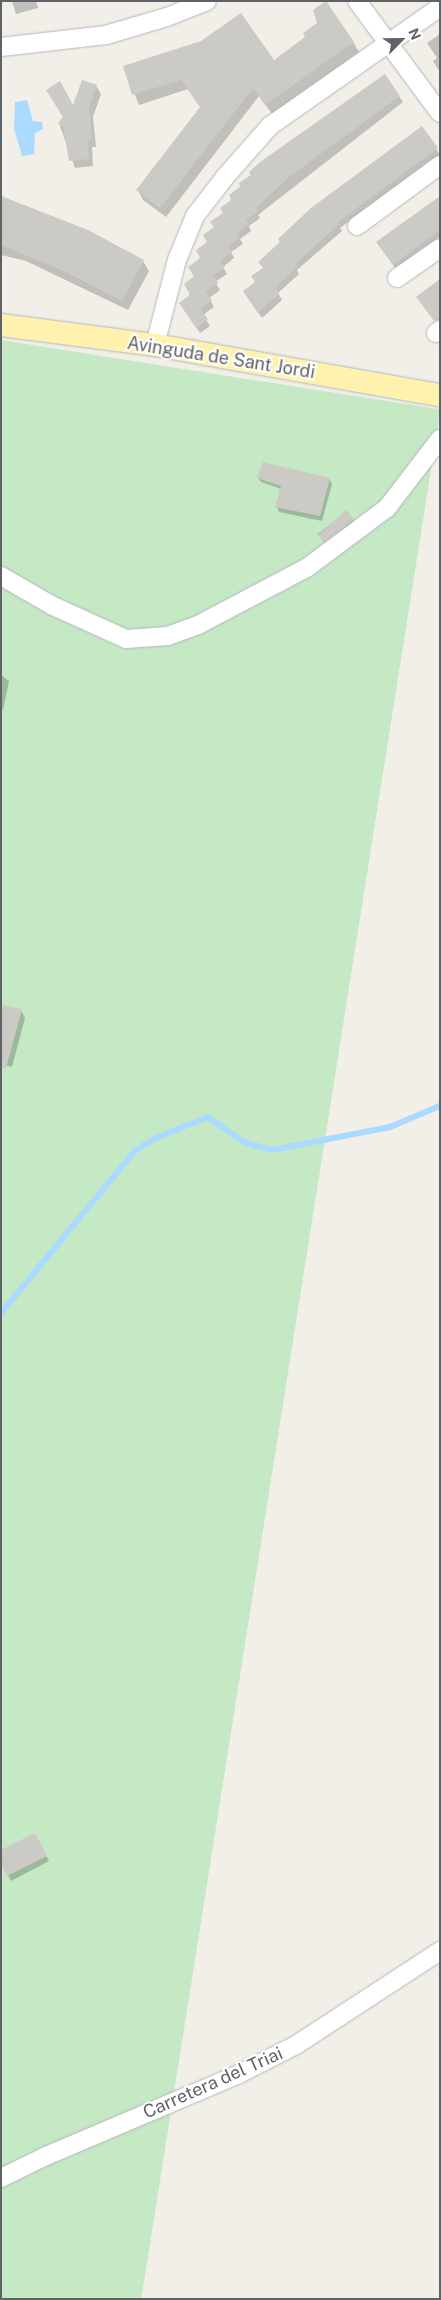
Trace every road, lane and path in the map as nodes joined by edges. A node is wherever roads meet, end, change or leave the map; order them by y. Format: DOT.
graph roads {
  1 [pos="207,1"];
  2 [pos="357,1"];
  3 [pos="440,7"];
  4 [pos="389,44"];
  5 [pos="1,47"];
  6 [pos="440,113"];
  7 [pos="440,165"];
  8 [pos="357,226"];
  9 [pos="440,248"];
  10 [pos="397,278"];
  11 [pos="1,325"];
  12 [pos="155,345"];
  13 [pos="440,395"];
  14 [pos="440,439"];
  15 [pos="1,576"];
  16 [pos="440,1951"];
  17 [pos="1,2178"];
  1 -- 5 [label="street"];
  2 -- 4 [label="street"];
  3 -- 4 [label="street"];
  4 -- 6 [label="street"];
  4 -- 12 [label="street"];
  7 -- 8 [label="street"];
  9 -- 10 [label="street"];
  11 -- 12 [label="main road, Avinguda de Sant Jordi"];
  12 -- 13 [label="main road, Avinguda de Sant Jordi"];
  14 -- 15 [label="street"];
  16 -- 17 [label="street, Carretera del Triai"];
}
